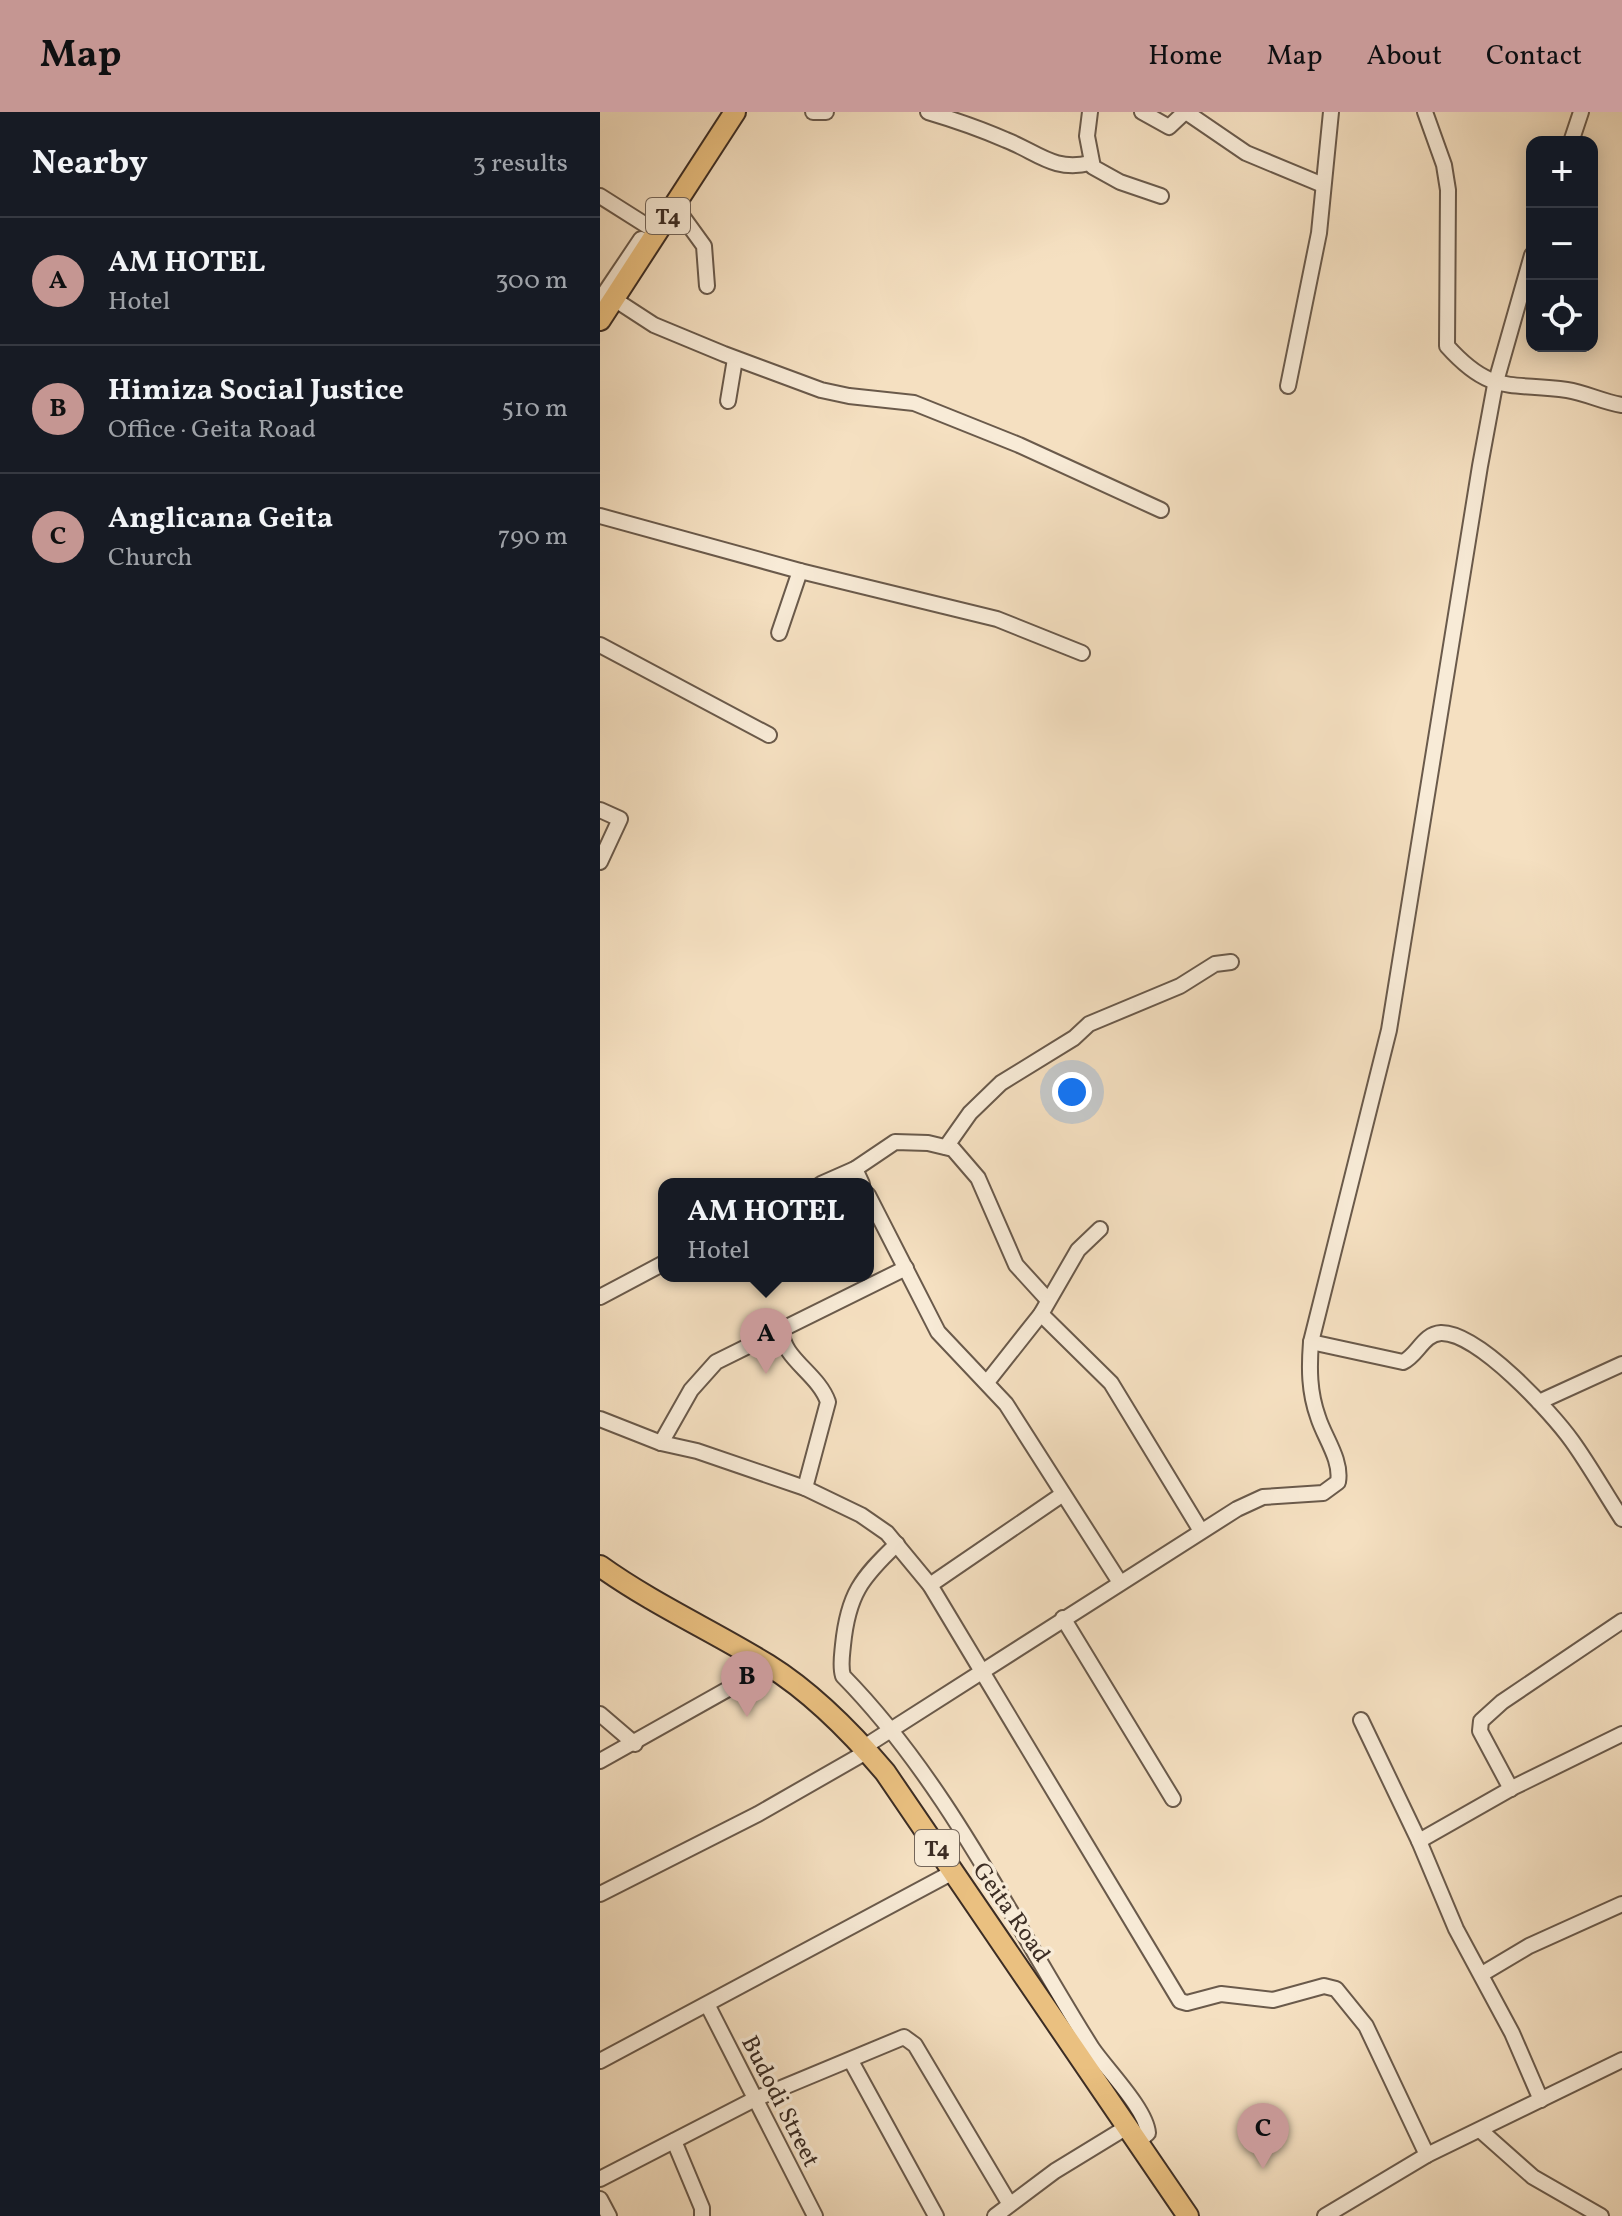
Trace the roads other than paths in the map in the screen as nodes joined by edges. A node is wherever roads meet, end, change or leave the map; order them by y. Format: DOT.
graph roads {
  1 [pos="725,112"];
  2 [pos="735,112"];
  3 [pos="813,112"];
  4 [pos="826,112"];
  5 [pos="928,112"];
  6 [pos="1090,112"];
  7 [pos="1142,112"];
  8 [pos="1185,112"];
  9 [pos="1331,112"];
  10 [pos="1425,112"];
  11 [pos="1581,112"];
  12 [pos="1573,136"];
  13 [pos="1090,163"];
  14 [pos="1323,185"];
  15 [pos="600,196"];
  16 [pos="1161,196"];
  17 [pos="675,206"];
  18 [pos="649,227"];
  19 [pos="1526,276"];
  20 [pos="707,286"];
  21 [pos="607,299"];
  22 [pos="600,320"];
  23 [pos="735,359"];
  24 [pos="1288,386"];
  25 [pos="1494,390"];
  26 [pos="728,401"];
  27 [pos="1622,405"];
  28 [pos="1161,510"];
  29 [pos="601,519"];
  30 [pos="800,571"];
  31 [pos="779,633"];
  32 [pos="600,645"];
  33 [pos="1082,653"];
  34 [pos="769,735"];
  35 [pos="600,810"];
  36 [pos="600,862"];
  37 [pos="1231,962"];
  38 [pos="946,1147"];
  39 [pos="855,1169"];
  40 [pos="835,1178"];
  41 [pos="859,1178"];
  42 [pos="874,1207"];
  43 [pos="1100,1229"];
  44 [pos="658,1266"];
  45 [pos="906,1268"];
  46 [pos="600,1297"];
  47 [pos="1047,1299"];
  48 [pos="1041,1314"];
  49 [pos="782,1330"];
  50 [pos="1311,1342"];
  51 [pos="1622,1364"];
  52 [pos="988,1381"];
  53 [pos="1539,1402"];
  54 [pos="600,1419"];
  55 [pos="661,1443"];
  56 [pos="805,1488"];
  57 [pos="1063,1494"];
  58 [pos="1622,1519"];
  59 [pos="1201,1531"];
  60 [pos="897,1544"];
  61 [pos="600,1566"];
  62 [pos="1119,1581"];
  63 [pos="930,1585"];
  64 [pos="1063,1618"];
  65 [pos="1622,1621"];
  66 [pos="769,1666"];
  67 [pos="984,1672"];
  68 [pos="600,1714"];
  69 [pos="1361,1720"];
  70 [pos="891,1730"];
  71 [pos="1622,1734"];
  72 [pos="635,1744"];
  73 [pos="866,1749"];
  74 [pos="600,1761"];
  75 [pos="1511,1789"];
  76 [pos="1173,1799"];
  77 [pos="1419,1841"];
  78 [pos="953,1872"];
  79 [pos="600,1894"];
  80 [pos="1622,1904"];
  81 [pos="1482,1974"];
  82 [pos="708,2006"];
  83 [pos="1622,2060"];
  84 [pos="600,2061"];
  85 [pos="851,2061"];
  86 [pos="755,2099"];
  87 [pos="1541,2100"];
  88 [pos="1480,2130"];
  89 [pos="1132,2135"];
  90 [pos="674,2141"];
  91 [pos="1427,2155"];
  92 [pos="600,2179"];
  93 [pos="600,2199"];
  94 [pos="1009,2203"];
  95 [pos="609,2216"];
  96 [pos="702,2216"];
  97 [pos="815,2216"];
  98 [pos="936,2216"];
  99 [pos="995,2216"];
  100 [pos="1188,2216"];
  101 [pos="1325,2216"];
  102 [pos="1601,2216"];
  1 -- 18 [label="street"];
  2 -- 17 [label="highway, T4"];
  3 -- 4 [label="street"];
  5 -- 13 [label="street"];
  6 -- 13 [label="street"];
  7 -- 8 [label="street"];
  8 -- 14 [label="street"];
  9 -- 14 [label="street"];
  10 -- 25 [label="street"];
  11 -- 12 [label="street"];
  13 -- 16 [label="street"];
  14 -- 24 [label="street"];
  15 -- 18 [label="street"];
  17 -- 20 [label="street"];
  17 -- 21 [label="highway, T4"];
  18 -- 21 [label="street"];
  19 -- 25 [label="street"];
  21 -- 22 [label="highway, T4"];
  21 -- 23 [label="street"];
  23 -- 26 [label="street"];
  23 -- 28 [label="street"];
  25 -- 27 [label="street"];
  25 -- 50 [label="street"];
  29 -- 30 [label="street"];
  30 -- 31 [label="street"];
  30 -- 33 [label="street"];
  32 -- 34 [label="street"];
  35 -- 36 [label="street"];
  37 -- 38 [label="street"];
  38 -- 39 [label="street"];
  38 -- 47 [label="street"];
  39 -- 40 [label="street"];
  39 -- 41 [label="street"];
  42 -- 45 [label="street"];
  43 -- 47 [label="street"];
  44 -- 46 [label="street"];
  45 -- 49 [label="street"];
  45 -- 52 [label="street"];
  47 -- 48 [label="street"];
  48 -- 52 [label="street"];
  48 -- 59 [label="street"];
  49 -- 55 [label="street"];
  49 -- 56 [label="street"];
  50 -- 53 [label="street"];
  50 -- 59 [label="street"];
  51 -- 53 [label="street"];
  52 -- 57 [label="street"];
  53 -- 58 [label="street"];
  54 -- 55 [label="street"];
  55 -- 56 [label="street"];
  56 -- 60 [label="street"];
  57 -- 62 [label="street"];
  57 -- 63 [label="street"];
  59 -- 62 [label="street"];
  60 -- 63 [label="street"];
  60 -- 70 [label="street"];
  61 -- 66 [label="highway, Geita Road / T4"];
  62 -- 64 [label="street"];
  63 -- 67 [label="street"];
  64 -- 67 [label="street"];
  64 -- 76 [label="street"];
  65 -- 75 [label="street"];
  66 -- 72 [label="street"];
  66 -- 73 [label="highway, Geita Road / T4"];
  67 -- 70 [label="street"];
  67 -- 91 [label="street"];
  68 -- 72 [label="street"];
  69 -- 77 [label="street"];
  70 -- 73 [label="street"];
  70 -- 89 [label="street"];
  71 -- 75 [label="street"];
  72 -- 74 [label="street"];
  73 -- 78 [label="highway, Geita Road / T4"];
  73 -- 79 [label="street"];
  75 -- 77 [label="street"];
  77 -- 81 [label="street"];
  78 -- 82 [label="street"];
  78 -- 89 [label="highway, Geita Road / T4"];
  80 -- 81 [label="street"];
  81 -- 87 [label="street"];
  82 -- 84 [label="street"];
  82 -- 86 [label="street, Budodi Street"];
  83 -- 87 [label="street"];
  85 -- 86 [label="street"];
  85 -- 94 [label="street"];
  85 -- 98 [label="street"];
  86 -- 90 [label="street"];
  86 -- 97 [label="street, Budodi Street"];
  87 -- 88 [label="street"];
  88 -- 91 [label="street"];
  88 -- 102 [label="street"];
  89 -- 94 [label="street"];
  89 -- 100 [label="highway, Geita Road / T4"];
  90 -- 92 [label="street"];
  90 -- 96 [label="street"];
  91 -- 101 [label="street"];
  93 -- 95 [label="street"];
  94 -- 99 [label="street"];
}
